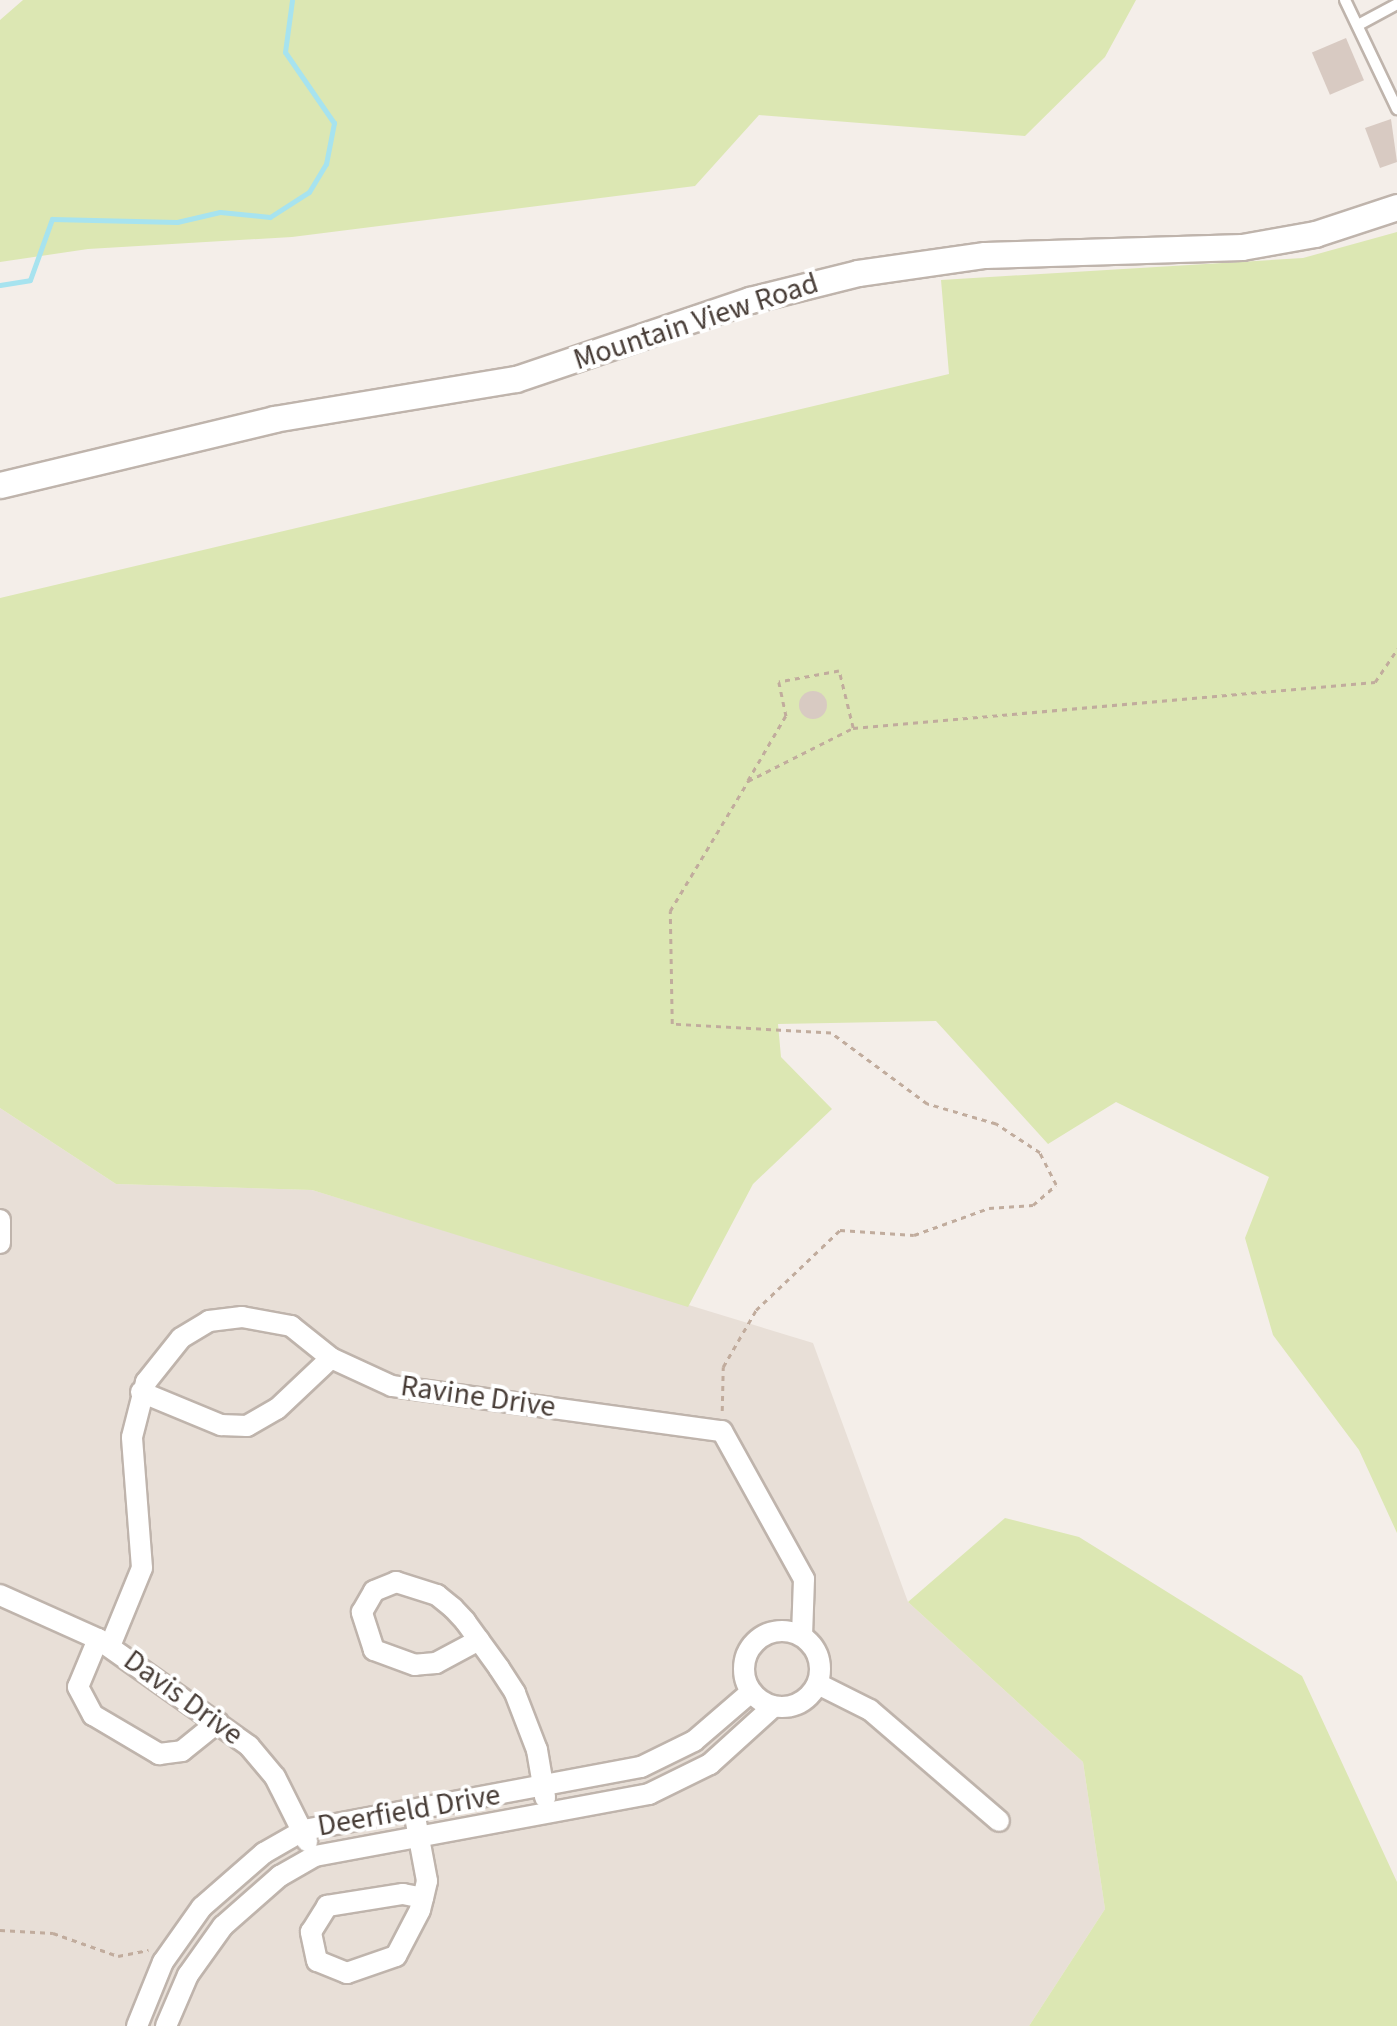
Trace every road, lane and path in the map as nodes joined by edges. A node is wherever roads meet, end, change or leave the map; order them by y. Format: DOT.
graph roads {
  1 [pos="1345,0"];
  2 [pos="1397,4"];
  3 [pos="1360,24"];
  4 [pos="1397,109"];
  5 [pos="1397,207"];
  6 [pos="0,485"];
  7 [pos="1397,649"];
  8 [pos="853,728"];
  9 [pos="748,782"];
  10 [pos="0,1220"];
  11 [pos="0,1243"];
  12 [pos="331,1358"];
  13 [pos="142,1392"];
  14 [pos="722,1431"];
  15 [pos="0,1594"];
  16 [pos="802,1636"];
  17 [pos="479,1640"];
  18 [pos="104,1642"];
  19 [pos="818,1684"];
  20 [pos="751,1692"];
  21 [pos="774,1706"];
  22 [pos="218,1722"];
  23 [pos="543,1788"];
  24 [pos="412,1808"];
  25 [pos="549,1816"];
  26 [pos="999,1821"];
  27 [pos="302,1831"];
  28 [pos="419,1835"];
  29 [pos="315,1856"];
  30 [pos="423,1898"];
  31 [pos="0,1930"];
  32 [pos="169,1952"];
  33 [pos="136,2026"];
  34 [pos="166,2026"];
  1 -- 3 [label="lane"];
  2 -- 3 [label="lane"];
  3 -- 4 [label="lane"];
  5 -- 6 [label="street, Mountain View Road"];
  7 -- 8 [label="path"];
  8 -- 9 [label="path"];
  8 -- 9 [label="path"];
  9 -- 14 [label="path"];
  10 -- 11 [label="street"];
  12 -- 13 [label="street"];
  12 -- 13 [label="street, Ravine Drive"];
  12 -- 14 [label="street, Ravine Drive"];
  13 -- 18 [label="street, Ravine Drive"];
  14 -- 16 [label="street"];
  15 -- 18 [label="street, Davis Drive"];
  16 -- 19 [label="street"];
  16 -- 20 [label="street"];
  17 -- 17 [label="street"];
  17 -- 23 [label="street"];
  18 -- 22 [label="street, Davis Drive"];
  18 -- 22 [label="street, Ravine Drive"];
  19 -- 21 [label="street, Deerfield Drive"];
  19 -- 26 [label="street"];
  20 -- 21 [label="street"];
  20 -- 23 [label="street, Deerfield Drive"];
  21 -- 25 [label="street, Deerfield Drive"];
  22 -- 27 [label="street, Davis Drive"];
  23 -- 24 [label="street, Deerfield Drive"];
  23 -- 25 [label="street"];
  24 -- 27 [label="street, Deerfield Drive"];
  24 -- 28 [label="street"];
  25 -- 28 [label="street, Deerfield Drive"];
  27 -- 29 [label="street, Davis Drive"];
  27 -- 32 [label="street, Deerfield Drive"];
  28 -- 29 [label="street, Deerfield Drive"];
  28 -- 30 [label="street"];
  29 -- 34 [label="street, Deerfield Drive"];
  30 -- 30 [label="street"];
  31 -- 32 [label="path"];
  32 -- 33 [label="street, Deerfield Drive"];
}
